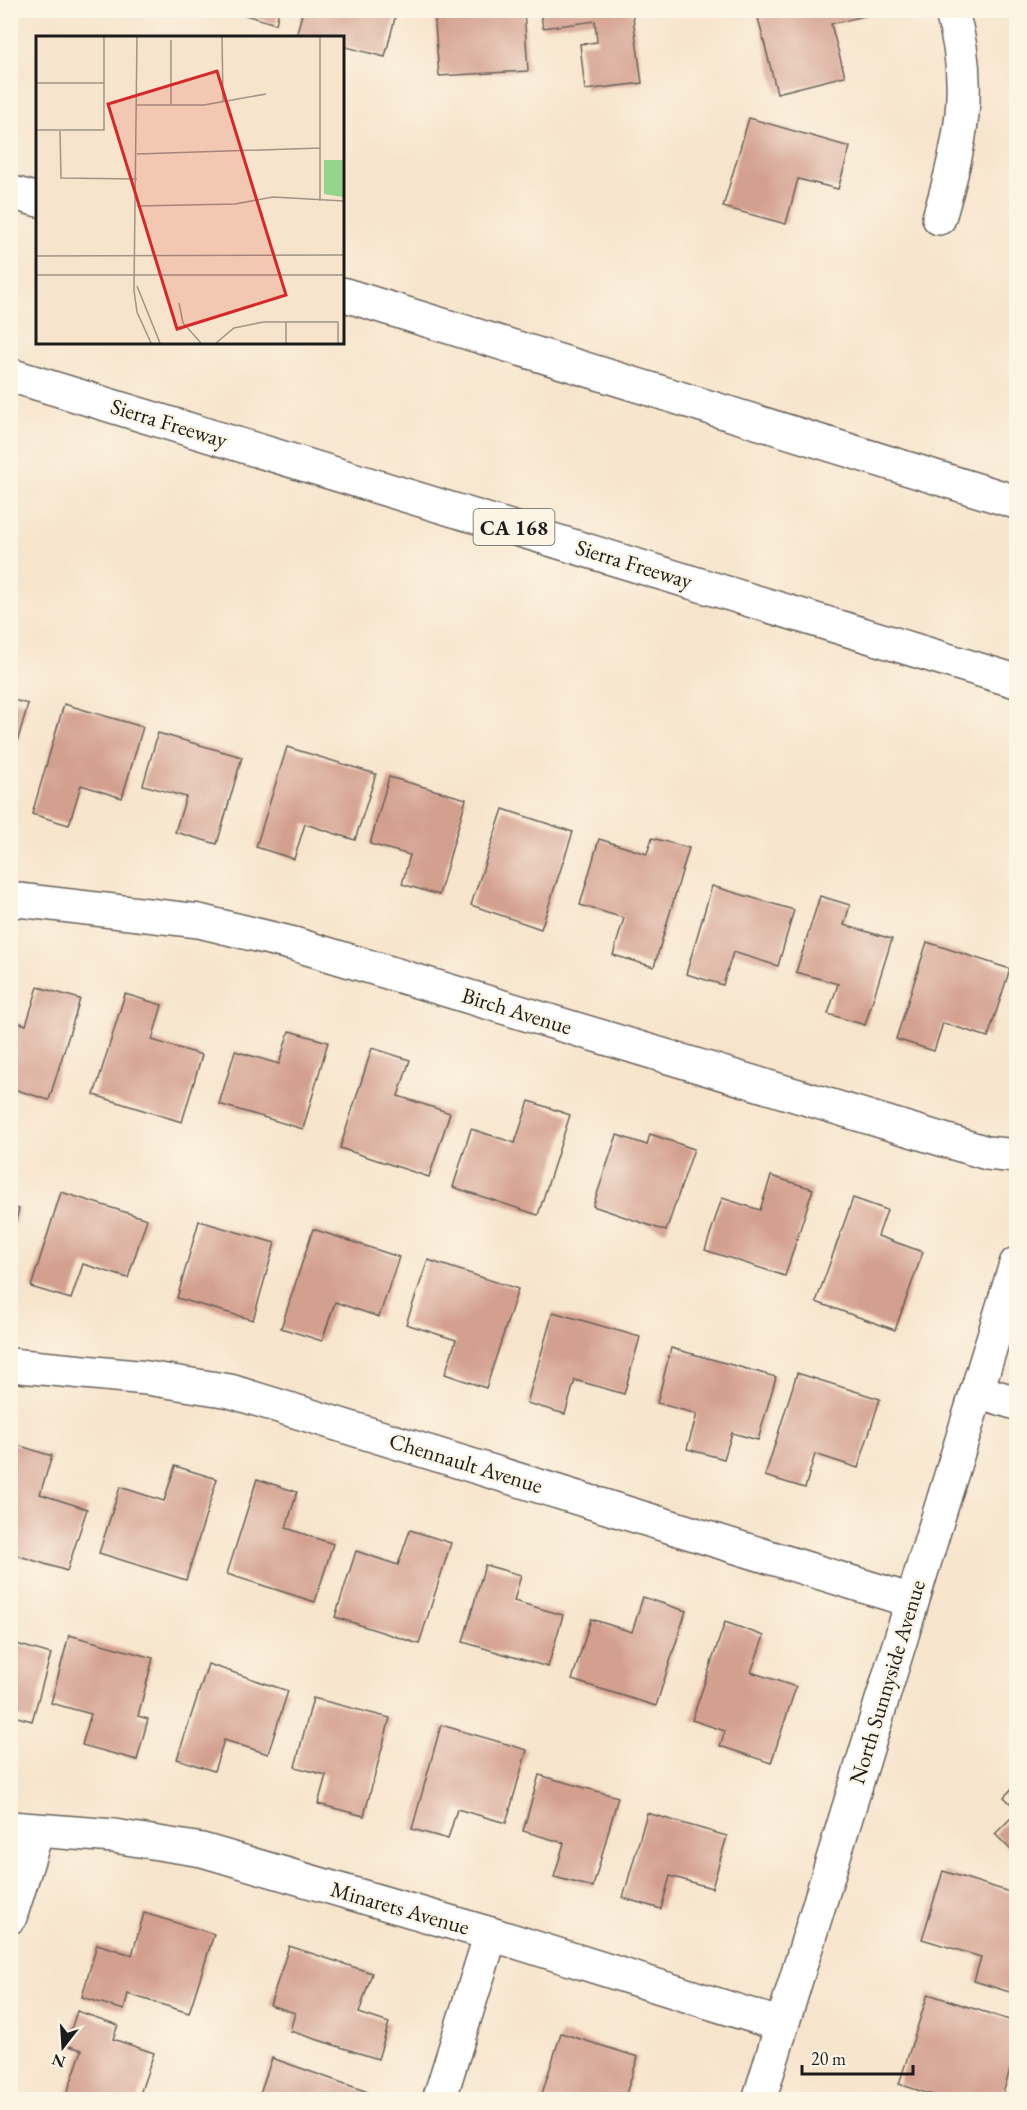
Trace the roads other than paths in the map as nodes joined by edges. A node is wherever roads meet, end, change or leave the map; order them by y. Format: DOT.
graph roads {
  1 [pos="951,10"];
  2 [pos="10,192"];
  3 [pos="36,199"];
  4 [pos="939,218"];
  5 [pos="344,295"];
  6 [pos="10,375"];
  7 [pos="10,387"];
  8 [pos="178,425"];
  9 [pos="1017,502"];
  10 [pos="1017,681"];
  11 [pos="10,899"];
  12 [pos="1017,1156"];
  13 [pos="1017,1264"];
  14 [pos="10,1365"];
  15 [pos="977,1391"];
  16 [pos="1017,1404"];
  17 [pos="912,1601"];
  18 [pos="24,1830"];
  19 [pos="10,1917"];
  20 [pos="490,1934"];
  21 [pos="782,2025"];
  22 [pos="439,2100"];
  23 [pos="759,2100"];
  1 -- 4 [label="main road"];
  2 -- 3 [label="main road"];
  5 -- 9 [label="main road"];
  6 -- 8 [label="main road, Sierra Freeway / CA 168"];
  7 -- 8 [label="main road"];
  8 -- 10 [label="main road, Sierra Freeway / CA 168"];
  11 -- 12 [label="main road, Birch Avenue"];
  13 -- 15 [label="main road, North Sunnyside Avenue"];
  14 -- 17 [label="main road, Chennault Avenue"];
  15 -- 16 [label="main road"];
  15 -- 17 [label="main road, North Sunnyside Avenue"];
  17 -- 21 [label="main road, North Sunnyside Avenue"];
  18 -- 19 [label="main road"];
  18 -- 20 [label="main road, Minarets Avenue"];
  20 -- 21 [label="main road, Minarets Avenue"];
  20 -- 22 [label="main road"];
  21 -- 23 [label="main road, North Sunnyside Avenue"];
}
